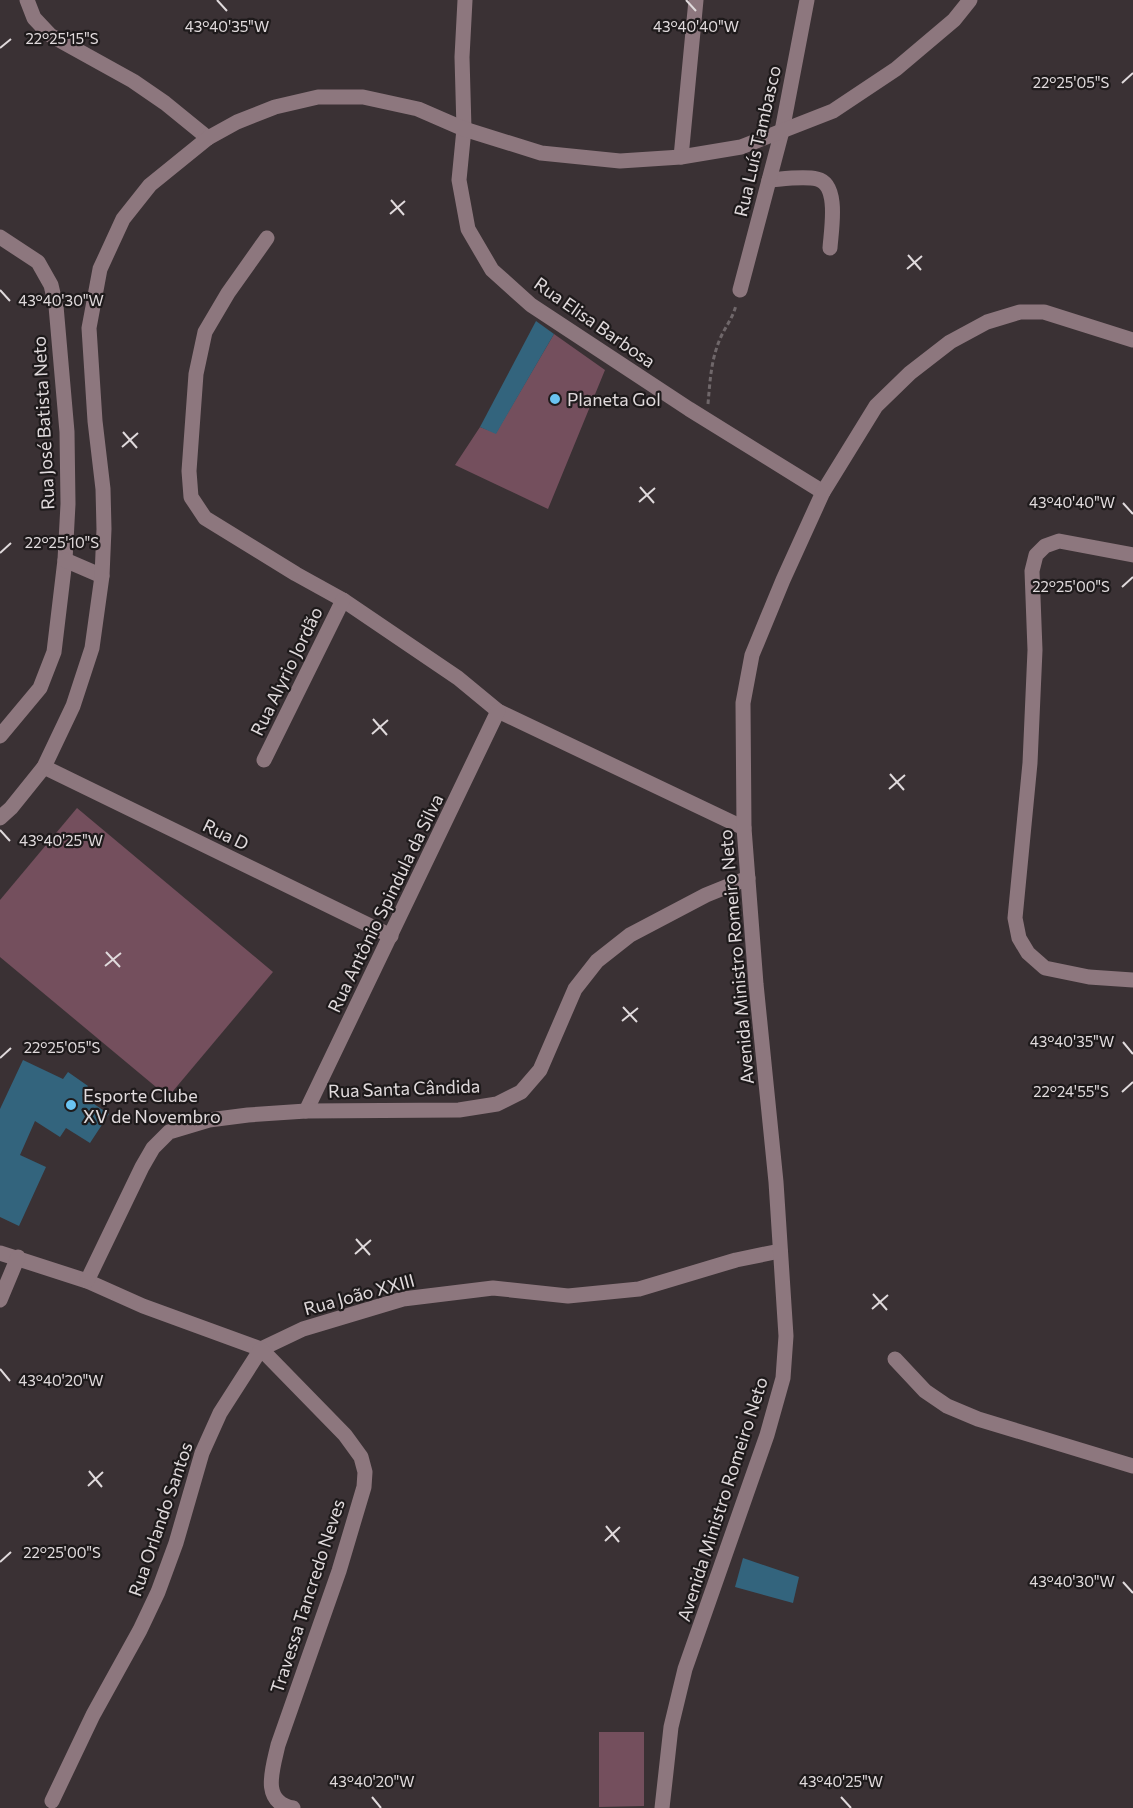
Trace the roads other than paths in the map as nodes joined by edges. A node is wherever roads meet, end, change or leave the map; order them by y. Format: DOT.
graph roads {
  1 [pos="27,0"];
  2 [pos="465,0"];
  3 [pos="696,0"];
  4 [pos="807,0"];
  5 [pos="970,0"];
  6 [pos="464,129"];
  7 [pos="782,131"];
  8 [pos="208,138"];
  9 [pos="681,157"];
  10 [pos="769,180"];
  11 [pos="0,237"];
  12 [pos="267,237"];
  13 [pos="830,248"];
  14 [pos="740,290"];
  15 [pos="1133,340"];
  16 [pos="823,492"];
  17 [pos="1133,555"];
  18 [pos="65,560"];
  19 [pos="102,576"];
  20 [pos="343,600"];
  21 [pos="498,711"];
  22 [pos="0,736"];
  23 [pos="264,760"];
  24 [pos="44,767"];
  25 [pos="0,818"];
  26 [pos="744,828"];
  27 [pos="748,878"];
  28 [pos="391,936"];
  29 [pos="1133,980"];
  30 [pos="306,1111"];
  31 [pos="780,1251"];
  32 [pos="0,1253"];
  33 [pos="18,1257"];
  34 [pos="87,1281"];
  35 [pos="0,1300"];
  36 [pos="261,1349"];
  37 [pos="895,1359"];
  38 [pos="1133,1466"];
  39 [pos="52,1801"];
  40 [pos="293,1808"];
  41 [pos="663,1808"];
  1 -- 8 [label="street"];
  2 -- 6 [label="street, Rua Elisa Barbosa"];
  3 -- 9 [label="street"];
  4 -- 7 [label="street, Rua Luís Tambasco"];
  5 -- 7 [label="street"];
  6 -- 8 [label="street"];
  6 -- 9 [label="street"];
  6 -- 16 [label="street, Rua Elisa Barbosa"];
  7 -- 9 [label="street"];
  7 -- 10 [label="street, Rua Luís Tambasco"];
  8 -- 19 [label="street"];
  10 -- 13 [label="street"];
  10 -- 14 [label="street, Rua Luís Tambasco"];
  11 -- 18 [label="street, Rua José Batista Neto"];
  12 -- 20 [label="street"];
  15 -- 16 [label="street, Avenida Ministro Romeiro Neto"];
  16 -- 26 [label="street, Avenida Ministro Romeiro Neto"];
  17 -- 29 [label="street"];
  18 -- 19 [label="street"];
  18 -- 22 [label="street, Rua José Batista Neto"];
  19 -- 24 [label="street"];
  20 -- 21 [label="street"];
  20 -- 23 [label="street, Rua Alyrio Jordão"];
  21 -- 26 [label="street"];
  21 -- 28 [label="street, Rua Antônio Spindula da Silva"];
  24 -- 25 [label="street"];
  24 -- 28 [label="street, Rua D"];
  26 -- 27 [label="street, Avenida Ministro Romeiro Neto"];
  27 -- 30 [label="street, Rua Santa Cândida"];
  27 -- 31 [label="street, Avenida Ministro Romeiro Neto"];
  28 -- 30 [label="street, Rua Antônio Spindula da Silva"];
  30 -- 34 [label="street, Rua Santa Cândida"];
  31 -- 36 [label="street, Rua João XXIII"];
  31 -- 41 [label="street, Avenida Ministro Romeiro Neto"];
  32 -- 33 [label="street"];
  33 -- 34 [label="street"];
  33 -- 35 [label="street"];
  34 -- 36 [label="street"];
  36 -- 39 [label="street, Rua Orlando Santos"];
  36 -- 40 [label="street, Travessa Tancredo Neves"];
  37 -- 38 [label="street"];
}
